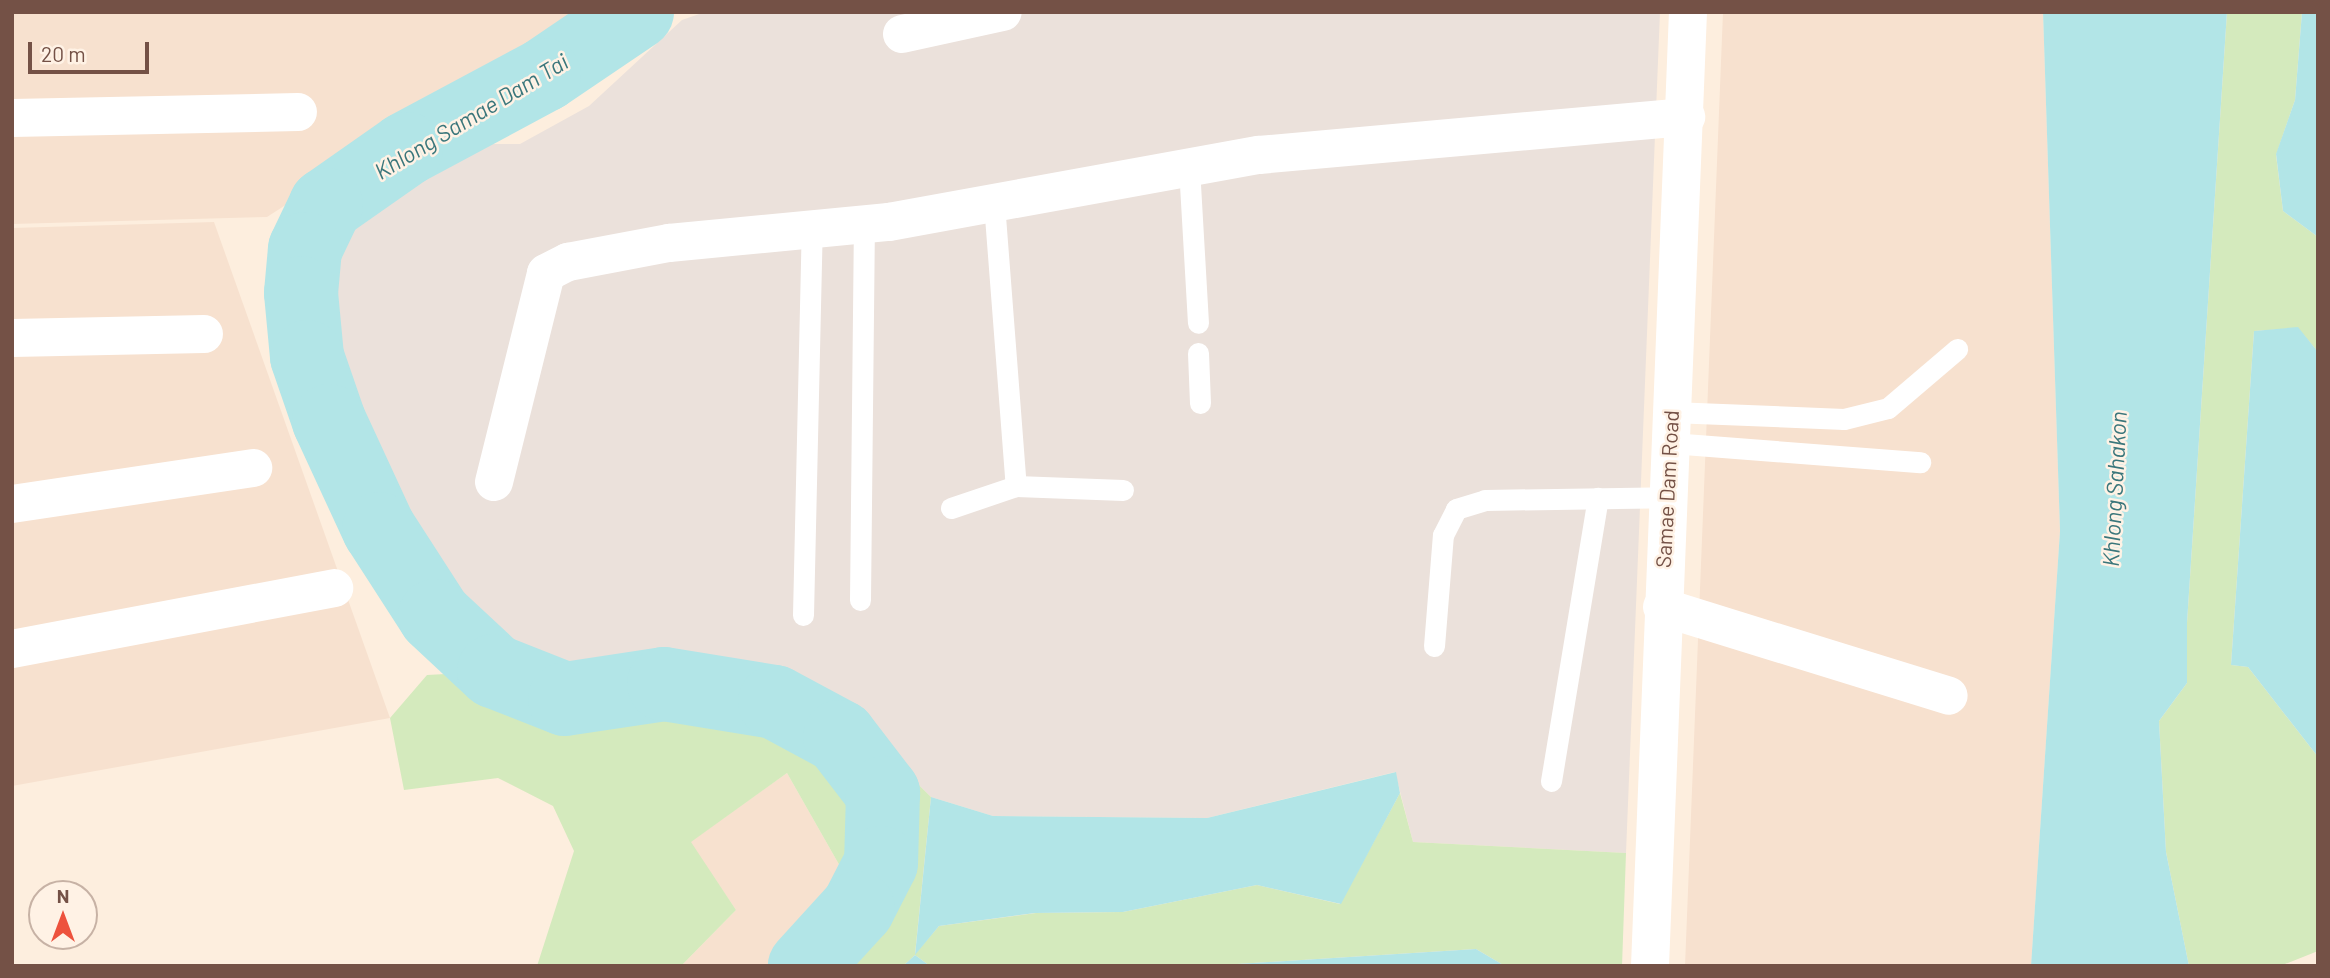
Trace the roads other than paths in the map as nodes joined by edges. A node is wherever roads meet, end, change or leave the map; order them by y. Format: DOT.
graph roads {
  1 [pos="1003,12"];
  2 [pos="1688,12"];
  3 [pos="902,34"];
  4 [pos="298,111"];
  5 [pos="1686,117"];
  6 [pos="12,118"];
  7 [pos="1189,167"];
  8 [pos="993,203"];
  9 [pos="864,224"];
  10 [pos="813,229"];
  11 [pos="1198,323"];
  12 [pos="204,334"];
  13 [pos="12,338"];
  14 [pos="1956,349"];
  15 [pos="1198,353"];
  16 [pos="1200,402"];
  17 [pos="1671,427"];
  18 [pos="1920,462"];
  19 [pos="253,468"];
  20 [pos="494,482"];
  21 [pos="1016,486"];
  22 [pos="1123,490"];
  23 [pos="1667,497"];
  24 [pos="1598,498"];
  25 [pos="12,503"];
  26 [pos="951,508"];
  27 [pos="334,588"];
  28 [pos="860,600"];
  29 [pos="1662,607"];
  30 [pos="803,615"];
  31 [pos="1434,646"];
  32 [pos="12,649"];
  33 [pos="1949,696"];
  34 [pos="1551,781"];
  35 [pos="1650,966"];
  1 -- 3 [label="street"];
  2 -- 5 [label="street, Samae Dam Road"];
  4 -- 6 [label="street"];
  5 -- 7 [label="street"];
  5 -- 17 [label="street, Samae Dam Road"];
  7 -- 8 [label="street"];
  7 -- 11 [label="lane"];
  8 -- 9 [label="street"];
  8 -- 21 [label="lane"];
  9 -- 10 [label="street"];
  9 -- 28 [label="lane"];
  10 -- 20 [label="street"];
  10 -- 30 [label="lane"];
  12 -- 13 [label="street"];
  14 -- 17 [label="lane"];
  15 -- 16 [label="lane"];
  17 -- 18 [label="lane"];
  17 -- 23 [label="street, Samae Dam Road"];
  19 -- 25 [label="street"];
  21 -- 22 [label="lane"];
  21 -- 26 [label="lane"];
  23 -- 24 [label="lane"];
  23 -- 29 [label="street, Samae Dam Road"];
  24 -- 31 [label="lane"];
  24 -- 34 [label="lane"];
  27 -- 32 [label="street"];
  29 -- 33 [label="street"];
  29 -- 35 [label="street, Samae Dam Road"];
}
